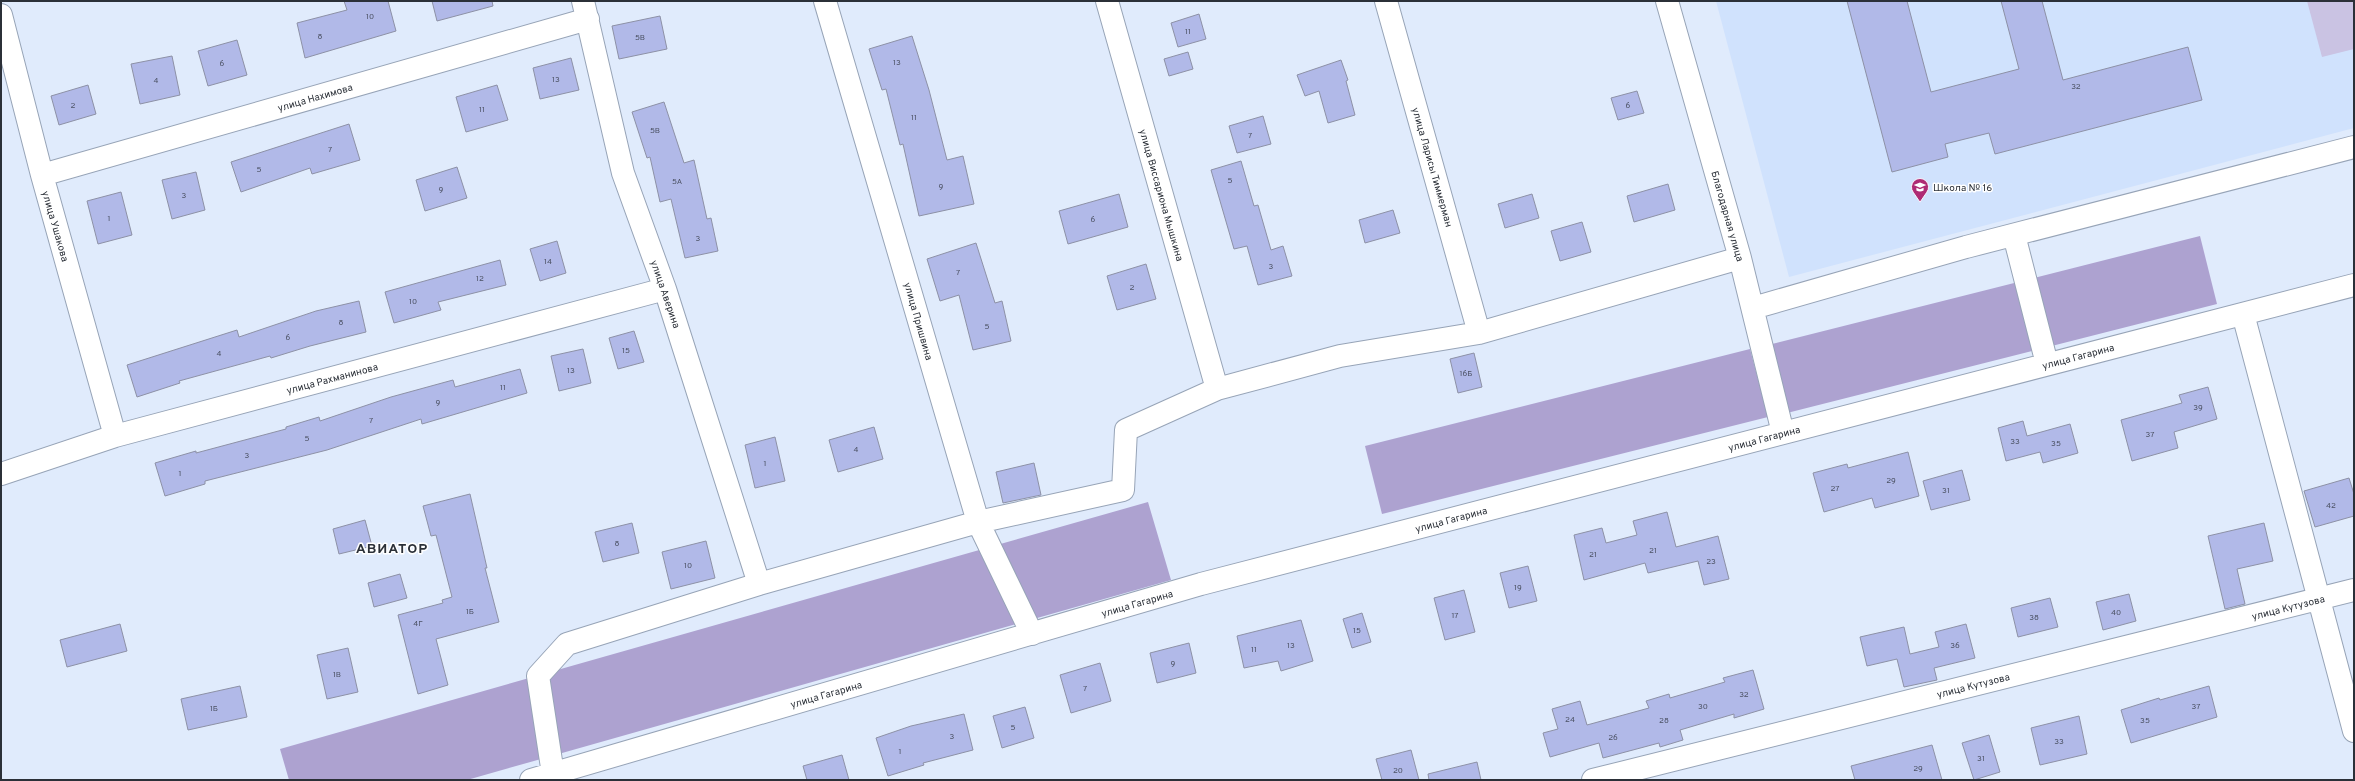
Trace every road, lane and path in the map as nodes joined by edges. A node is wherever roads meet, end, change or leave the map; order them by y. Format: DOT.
graph roads {
  1 [pos="825,1"];
  2 [pos="1107,1"];
  3 [pos="1386,1"];
  4 [pos="1667,1"];
  5 [pos="586,10"];
  6 [pos="1,15"];
  7 [pos="2354,147"];
  8 [pos="42,175"];
  9 [pos="2014,234"];
  10 [pos="1740,258"];
  11 [pos="2354,285"];
  12 [pos="665,289"];
  13 [pos="1754,308"];
  14 [pos="2244,314"];
  15 [pos="1480,333"];
  16 [pos="2047,364"];
  17 [pos="1217,389"];
  18 [pos="1783,433"];
  19 [pos="115,436"];
  20 [pos="1,474"];
  21 [pos="978,522"];
  22 [pos="759,584"];
  23 [pos="2354,590"];
  24 [pos="2320,599"];
  25 [pos="1032,634"];
  26 [pos="2354,731"];
  27 [pos="552,774"];
  28 [pos="531,780"];
  29 [pos="1593,780"];
  1 -- 21 [label="street, улица Пришвина"];
  2 -- 17 [label="street, улица Виссариона Мышкина"];
  3 -- 15 [label="street, улица Ларисы Тиммерман"];
  4 -- 10 [label="street, Благодарная улица"];
  5 -- 8 [label="street, улица Нахимова"];
  5 -- 12 [label="street, улица Аверина"];
  6 -- 8 [label="street, улица Ушакова"];
  7 -- 9 [label="street"];
  8 -- 19 [label="street, улица Ушакова"];
  9 -- 13 [label="street"];
  9 -- 16 [label="street"];
  10 -- 13 [label="street, Благодарная улица"];
  10 -- 15 [label="street"];
  11 -- 14 [label="street, улица Гагарина"];
  12 -- 19 [label="street, улица Рахманинова"];
  12 -- 22 [label="street, улица Аверина"];
  13 -- 18 [label="street, Благодарная улица"];
  14 -- 16 [label="street, улица Гагарина"];
  14 -- 24 [label="street"];
  15 -- 17 [label="street"];
  16 -- 18 [label="street, улица Гагарина"];
  17 -- 21 [label="street"];
  18 -- 25 [label="street, улица Гагарина"];
  19 -- 20 [label="street, улица Рахманинова"];
  21 -- 22 [label="street"];
  21 -- 25 [label="street, улица Пришвина"];
  22 -- 27 [label="street"];
  23 -- 24 [label="street, улица Кутузова"];
  24 -- 26 [label="street"];
  24 -- 29 [label="street, улица Кутузова"];
  25 -- 27 [label="street, улица Гагарина"];
  27 -- 28 [label="street, улица Гагарина"];
}
